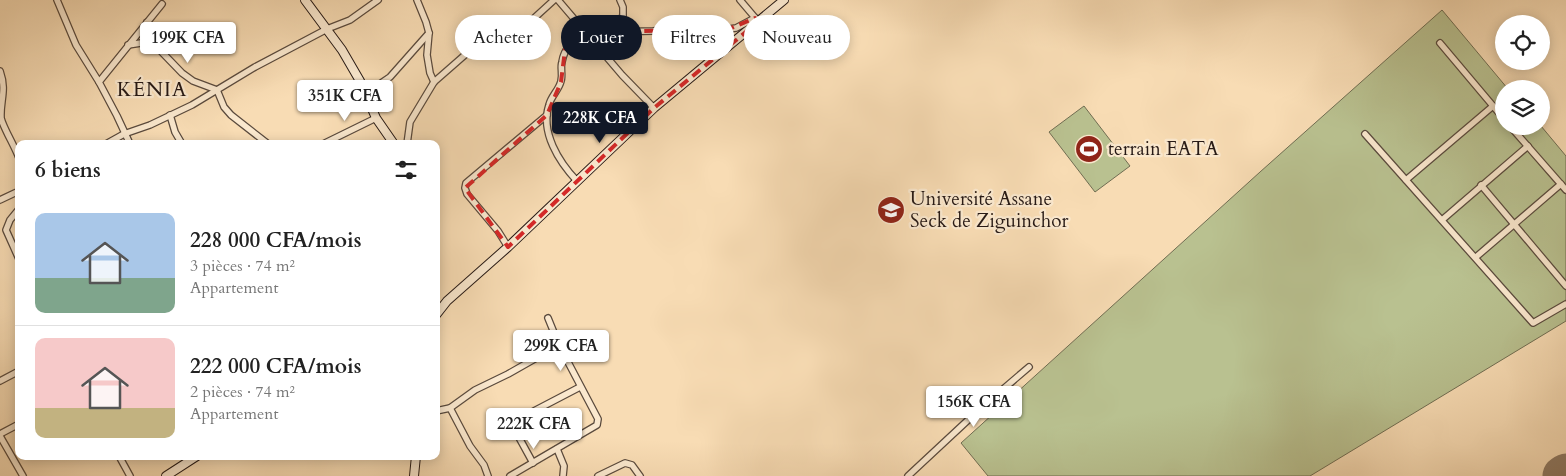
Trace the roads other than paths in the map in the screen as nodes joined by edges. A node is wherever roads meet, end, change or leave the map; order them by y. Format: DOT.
graph roads {
  1 [pos="56,0"];
  2 [pos="305,0"];
  3 [pos="378,0"];
  4 [pos="417,0"];
  5 [pos="556,0"];
  6 [pos="620,0"];
  7 [pos="740,0"];
  8 [pos="784,0"];
  9 [pos="162,4"];
  10 [pos="570,15"];
  11 [pos="623,15"];
  12 [pos="752,15"];
  13 [pos="763,15"];
  14 [pos="147,22"];
  15 [pos="744,25"];
  16 [pos="327,29"];
  17 [pos="744,30"];
  18 [pos="642,32"];
  19 [pos="428,33"];
  20 [pos="1440,43"];
  21 [pos="154,44"];
  22 [pos="128,45"];
  23 [pos="562,60"];
  24 [pos="610,60"];
  25 [pos="0,71"];
  26 [pos="99,82"];
  27 [pos="434,82"];
  28 [pos="217,90"];
  29 [pos="365,94"];
  30 [pos="1492,106"];
  31 [pos="654,108"];
  32 [pos="1495,109"];
  33 [pos="170,115"];
  34 [pos="547,115"];
  35 [pos="376,118"];
  36 [pos="124,134"];
  37 [pos="1365,134"];
  38 [pos="1518,135"];
  39 [pos="113,140"];
  40 [pos="128,140"];
  41 [pos="180,140"];
  42 [pos="262,140"];
  43 [pos="331,140"];
  44 [pos="391,140"];
  45 [pos="408,140"];
  46 [pos="1528,146"];
  47 [pos="15,150"];
  48 [pos="1406,180"];
  49 [pos="577,181"];
  50 [pos="1560,184"];
  51 [pos="1481,185"];
  52 [pos="1566,190"];
  53 [pos="15,192"];
  54 [pos="0,200"];
  55 [pos="15,214"];
  56 [pos="1442,220"];
  57 [pos="1514,224"];
  58 [pos="508,246"];
  59 [pos="15,250"];
  60 [pos="1476,257"];
  61 [pos="1566,286"];
  62 [pos="1566,304"];
  63 [pos="440,308"];
  64 [pos="548,318"];
  65 [pos="559,345"];
  66 [pos="1029,367"];
  67 [pos="15,373"];
  68 [pos="0,381"];
  69 [pos="580,387"];
  70 [pos="450,408"];
  71 [pos="440,410"];
  72 [pos="15,426"];
  73 [pos="0,435"];
  74 [pos="557,449"];
  75 [pos="121,460"];
  76 [pos="191,460"];
  77 [pos="416,460"];
  78 [pos="533,463"];
  79 [pos="23,476"];
  80 [pos="130,476"];
  81 [pos="166,476"];
  82 [pos="414,476"];
  83 [pos="488,476"];
  84 [pos="510,476"];
  85 [pos="563,476"];
  86 [pos="598,476"];
  87 [pos="640,476"];
  88 [pos="908,476"];
  1 -- 26 [label="street"];
  2 -- 16 [label="street"];
  3 -- 16 [label="street"];
  4 -- 19 [label="street"];
  5 -- 10 [label="street"];
  5 -- 27 [label="street"];
  6 -- 11 [label="street"];
  7 -- 12 [label="street"];
  8 -- 13 [label="street"];
  9 -- 14 [label="street"];
  14 -- 21 [label="street"];
  14 -- 22 [label="street"];
  15 -- 18 [label="street"];
  16 -- 28 [label="street"];
  16 -- 29 [label="street"];
  17 -- 31 [label="street"];
  19 -- 27 [label="street"];
  19 -- 29 [label="street"];
  20 -- 30 [label="street"];
  21 -- 22 [label="street"];
  21 -- 28 [label="street"];
  22 -- 26 [label="street"];
  23 -- 34 [label="street"];
  24 -- 31 [label="street"];
  25 -- 47 [label="street"];
  26 -- 36 [label="street"];
  27 -- 45 [label="street"];
  28 -- 33 [label="street"];
  28 -- 42 [label="street"];
  29 -- 35 [label="street"];
  30 -- 32 [label="street"];
  30 -- 48 [label="street"];
  31 -- 49 [label="street"];
  33 -- 36 [label="street"];
  33 -- 41 [label="street"];
  34 -- 49 [label="street"];
  34 -- 58 [label="street"];
  35 -- 43 [label="street"];
  35 -- 44 [label="street"];
  36 -- 39 [label="street"];
  36 -- 40 [label="street"];
  37 -- 48 [label="street"];
  38 -- 46 [label="street"];
  46 -- 50 [label="street"];
  46 -- 51 [label="street"];
  48 -- 56 [label="street"];
  49 -- 58 [label="street"];
  50 -- 52 [label="street"];
  50 -- 57 [label="street"];
  51 -- 56 [label="street"];
  51 -- 57 [label="street"];
  53 -- 54 [label="street"];
  55 -- 59 [label="street"];
  56 -- 60 [label="street"];
  57 -- 60 [label="street"];
  57 -- 61 [label="street"];
  58 -- 63 [label="street"];
  60 -- 62 [label="street"];
  64 -- 65 [label="street"];
  65 -- 69 [label="street"];
  65 -- 70 [label="street"];
  66 -- 88 [label="street"];
  67 -- 68 [label="street"];
  69 -- 74 [label="street"];
  69 -- 78 [label="street"];
  70 -- 71 [label="street"];
  70 -- 83 [label="street"];
  72 -- 73 [label="street"];
  73 -- 79 [label="street"];
  74 -- 78 [label="street"];
  74 -- 85 [label="street"];
  75 -- 80 [label="street"];
  76 -- 81 [label="street"];
  77 -- 82 [label="street"];
  78 -- 84 [label="street"];
  86 -- 87 [label="street"];
}
